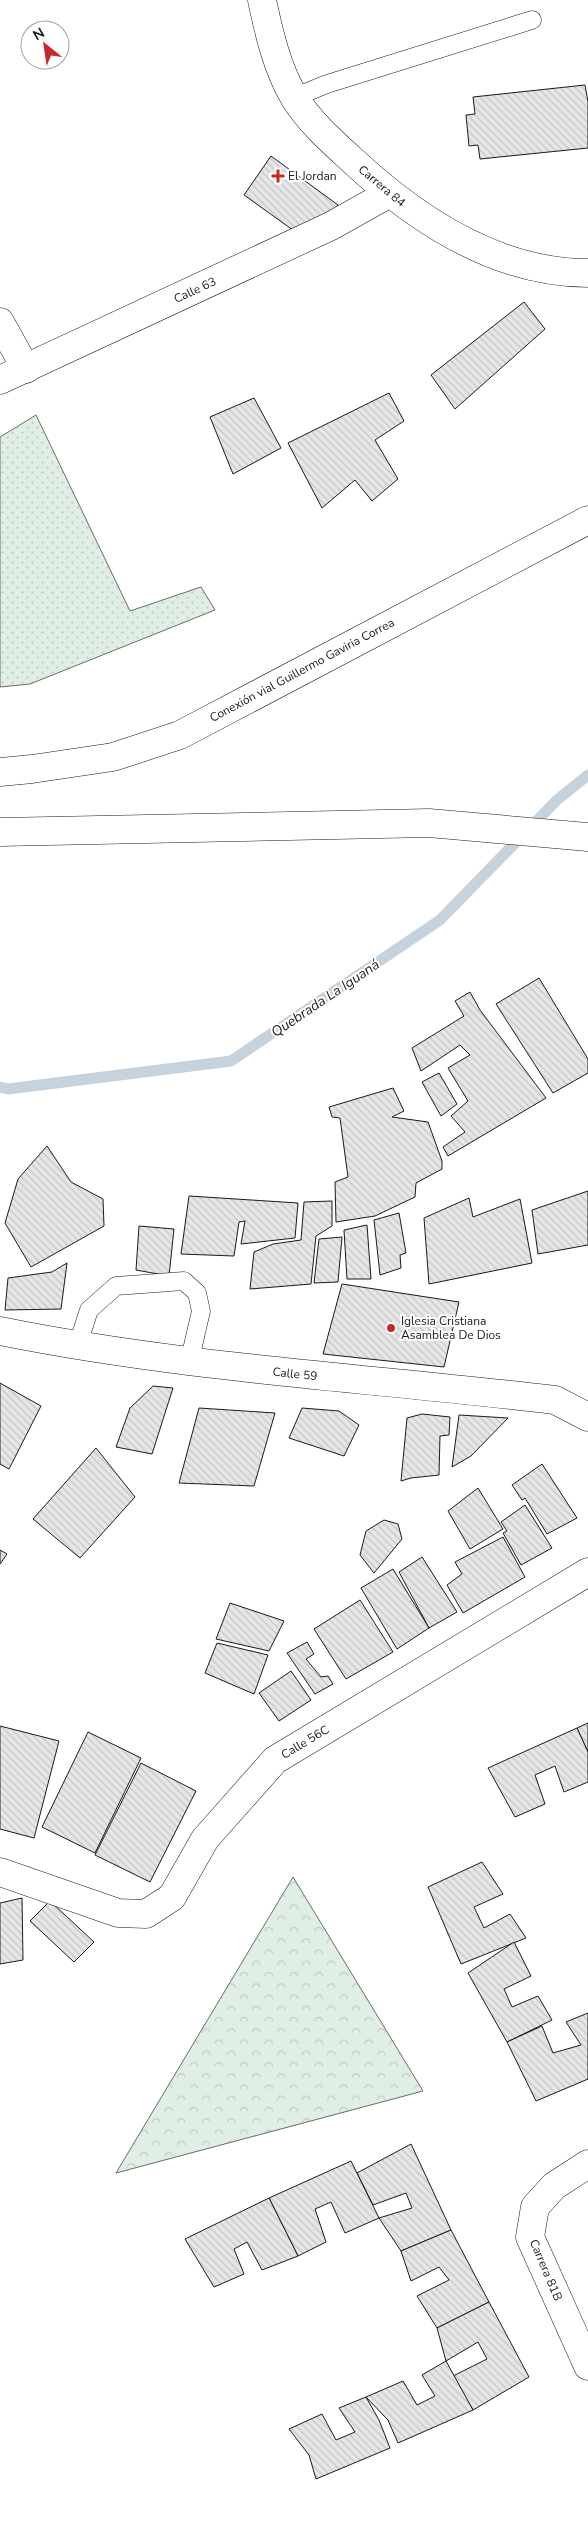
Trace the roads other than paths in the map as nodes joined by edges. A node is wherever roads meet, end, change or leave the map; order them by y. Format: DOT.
graph roads {
  1 [pos="262,0"];
  2 [pos="532,20"];
  3 [pos="294,97"];
  4 [pos="388,194"];
  5 [pos="588,273"];
  6 [pos="0,322"];
  7 [pos="26,369"];
  8 [pos="0,380"];
  9 [pos="588,520"];
  10 [pos="0,772"];
  11 [pos="0,832"];
  12 [pos="588,837"];
  13 [pos="0,1331"];
  14 [pos="76,1347"];
  15 [pos="188,1363"];
  16 [pos="588,1417"];
  17 [pos="588,1572"];
  18 [pos="0,1872"];
  19 [pos="588,2164"];
  20 [pos="588,2366"];
  1 -- 3 [label="main road, Carrera 84"];
  2 -- 3 [label="lane"];
  3 -- 4 [label="main road, Carrera 84"];
  4 -- 5 [label="main road, Carrera 84"];
  4 -- 7 [label="main road, Calle 63"];
  6 -- 7 [label="main road"];
  7 -- 8 [label="main road, Calle 63"];
  9 -- 10 [label="main road, Conexión vial Guillermo Gaviria Correa"];
  11 -- 12 [label="main road"];
  13 -- 14 [label="main road, Calle 59"];
  14 -- 15 [label="main road, Calle 59"];
  14 -- 15 [label="lane"];
  15 -- 16 [label="main road, Calle 59"];
  17 -- 18 [label="main road, Calle 56C"];
  19 -- 20 [label="main road, Carrera 81B"];
}
